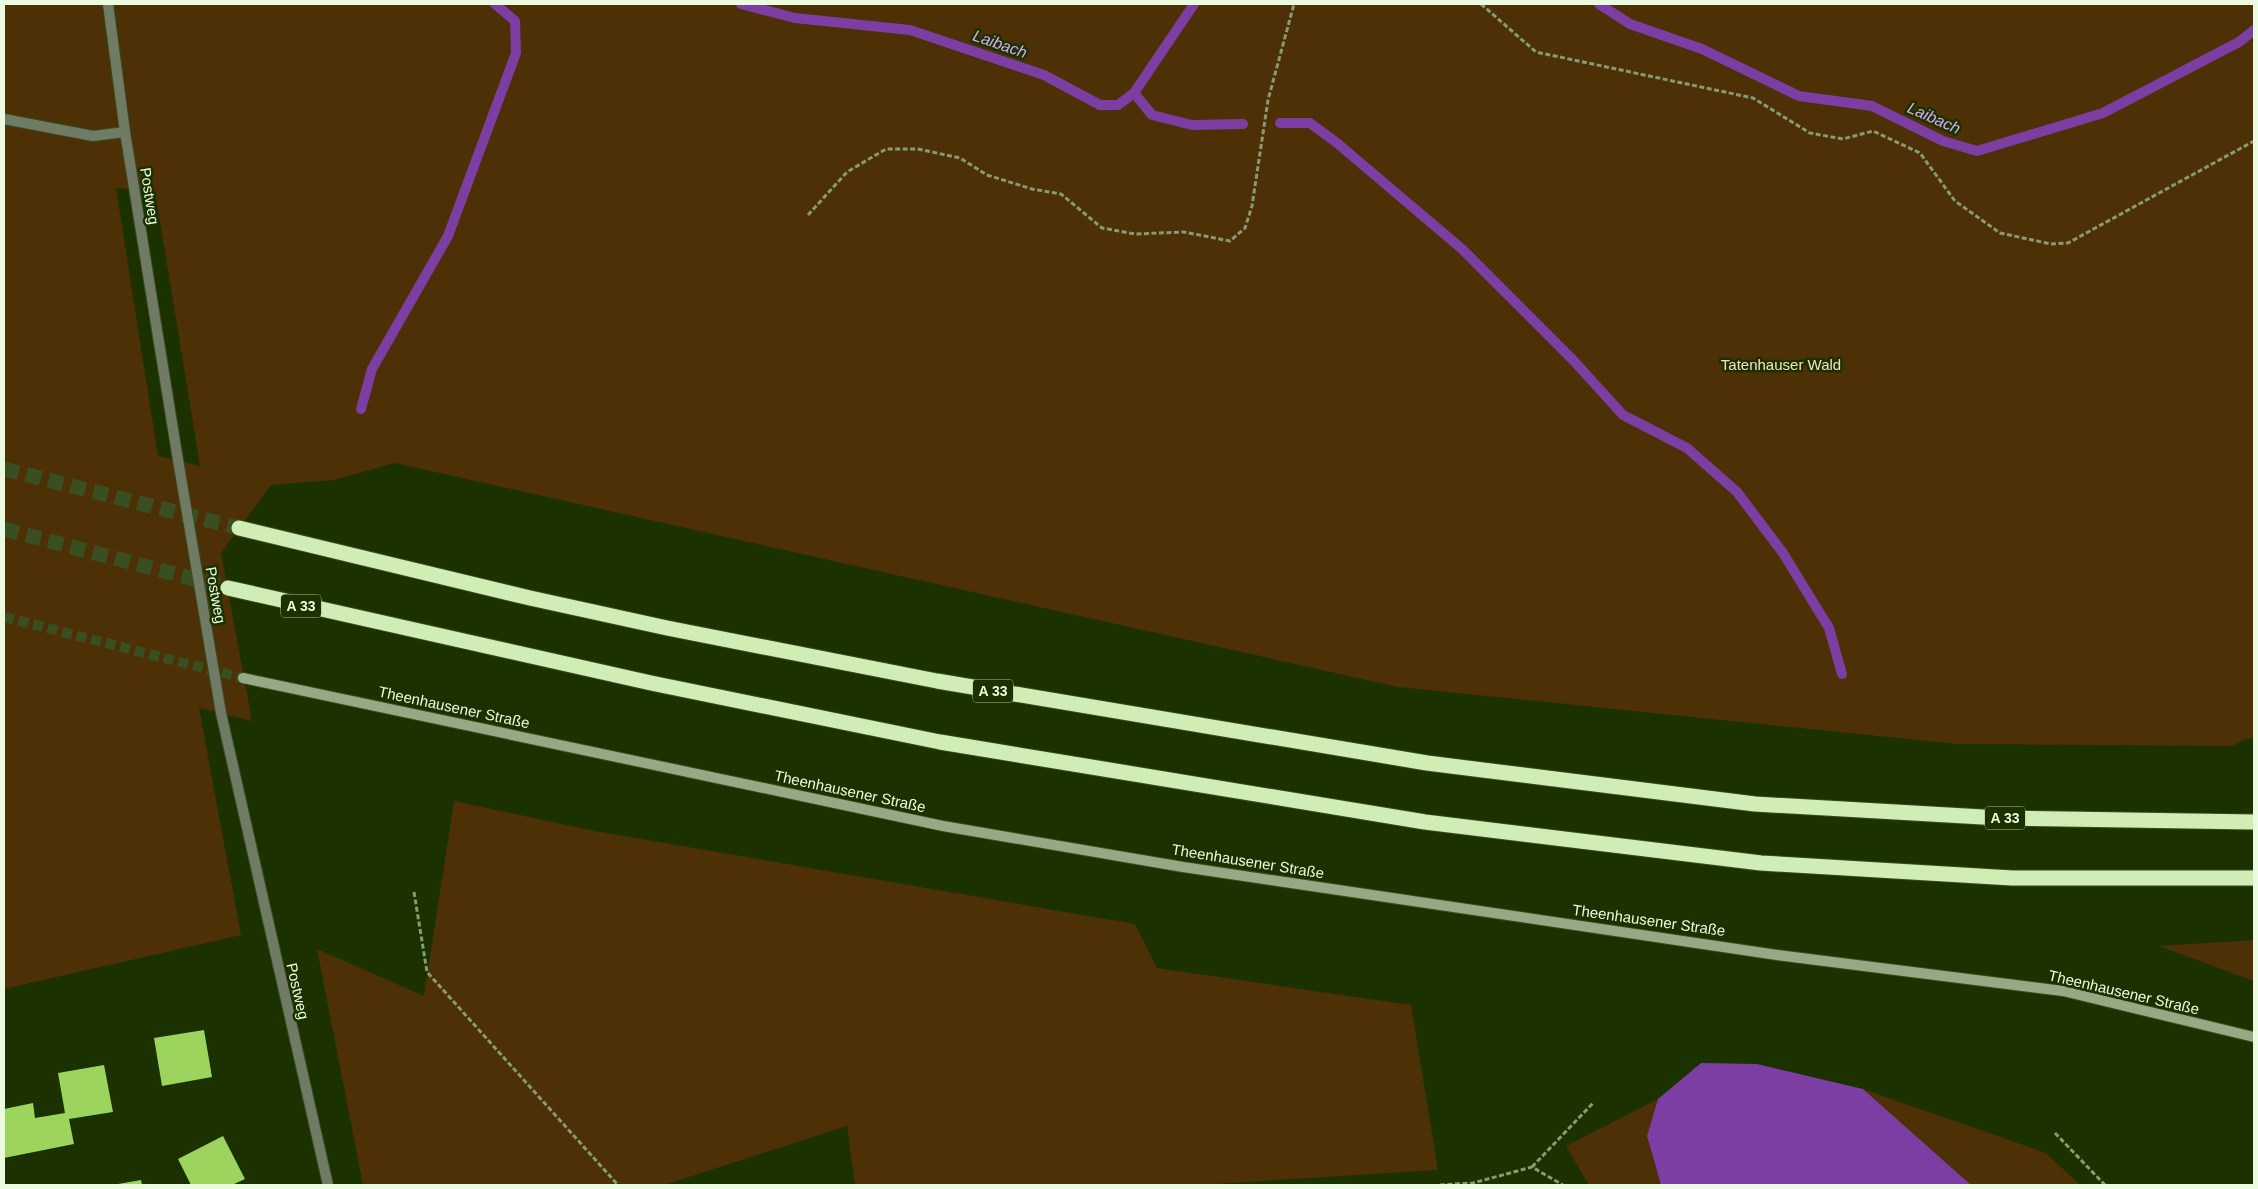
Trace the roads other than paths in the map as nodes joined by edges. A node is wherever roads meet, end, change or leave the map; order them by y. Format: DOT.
graph roads {
  1 [pos="108,4"];
  2 [pos="4,119"];
  3 [pos="125,132"];
  4 [pos="239,528"];
  5 [pos="228,588"];
  6 [pos="243,678"];
  7 [pos="2254,822"];
  8 [pos="2254,878"];
  9 [pos="2254,1038"];
  10 [pos="328,1185"];
  1 -- 3 [label="street, Postweg"];
  2 -- 3 [label="street"];
  3 -- 10 [label="street, Postweg, bridge"];
  4 -- 7 [label="highway, A 33"];
  5 -- 8 [label="highway, A 33"];
  6 -- 9 [label="main road, Theenhausener Straße"];
}
